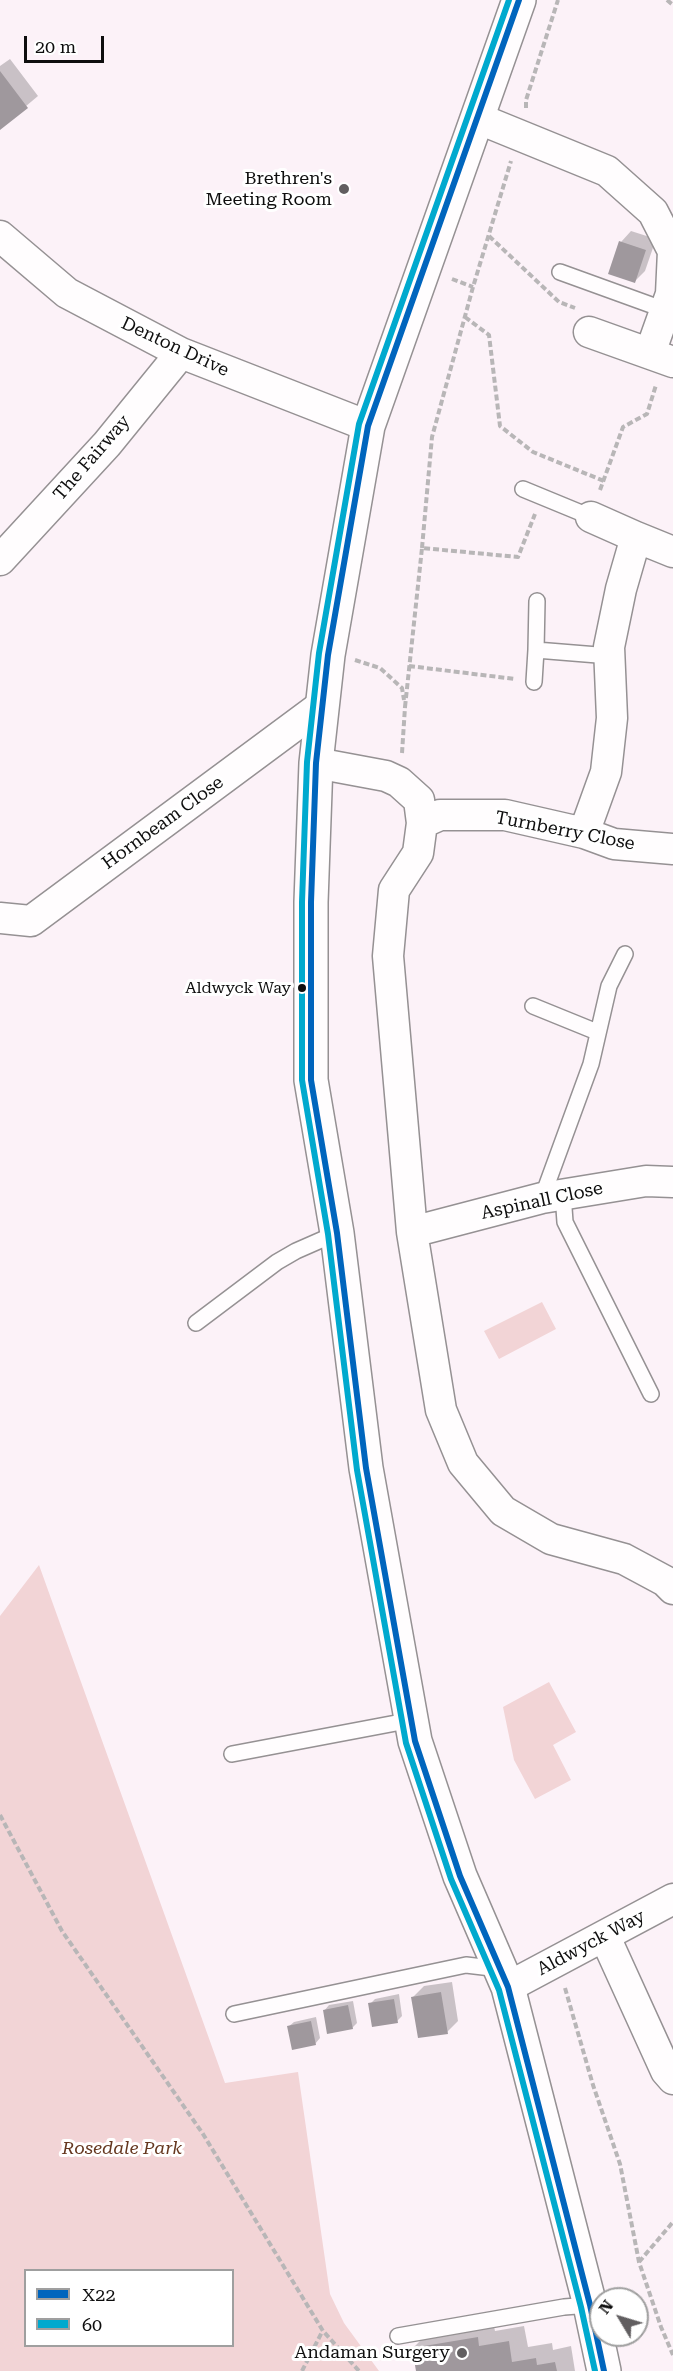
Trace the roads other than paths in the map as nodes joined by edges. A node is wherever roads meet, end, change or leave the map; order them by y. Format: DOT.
graph roads {
  1 [pos="519,0"];
  2 [pos="477,118"];
  3 [pos="0,236"];
  4 [pos="560,272"];
  5 [pos="665,310"];
  6 [pos="589,332"];
  7 [pos="181,353"];
  8 [pos="663,358"];
  9 [pos="369,426"];
  10 [pos="523,489"];
  11 [pos="591,517"];
  12 [pos="636,537"];
  13 [pos="673,552"];
  14 [pos="0,560"];
  15 [pos="537,601"];
  16 [pos="536,650"];
  17 [pos="610,656"];
  18 [pos="534,682"];
  19 [pos="321,706"];
  20 [pos="316,763"];
  21 [pos="422,823"];
  22 [pos="584,833"];
  23 [pos="673,849"];
  24 [pos="0,918"];
  25 [pos="625,954"];
  26 [pos="533,1006"];
  27 [pos="597,1032"];
  28 [pos="673,1182"];
  29 [pos="553,1196"];
  30 [pos="412,1232"];
  31 [pos="337,1233"];
  32 [pos="196,1323"];
  33 [pos="651,1394"];
  34 [pos="673,1589"];
  35 [pos="412,1720"];
  36 [pos="232,1754"];
  37 [pos="673,1899"];
  38 [pos="605,1937"];
  39 [pos="504,1978"];
  40 [pos="234,2014"];
  41 [pos="673,2079"];
  42 [pos="589,2301"];
  43 [pos="589,2305"];
  44 [pos="398,2336"];
  45 [pos="599,2347"];
  46 [pos="604,2371"];
  1 -- 2 [label="street"];
  2 -- 5 [label="street"];
  2 -- 9 [label="street"];
  3 -- 7 [label="street, Denton Drive"];
  4 -- 5 [label="lane"];
  5 -- 8 [label="street"];
  6 -- 8 [label="street"];
  7 -- 9 [label="street, Denton Drive"];
  7 -- 14 [label="street, The Fairway"];
  9 -- 19 [label="street"];
  10 -- 11 [label="lane"];
  11 -- 12 [label="street"];
  12 -- 13 [label="street"];
  12 -- 17 [label="street"];
  15 -- 16 [label="lane"];
  16 -- 17 [label="lane"];
  16 -- 18 [label="lane"];
  17 -- 22 [label="street"];
  19 -- 20 [label="street"];
  19 -- 24 [label="street, Hornbeam Close"];
  20 -- 21 [label="street"];
  20 -- 31 [label="street"];
  21 -- 22 [label="street, Turnberry Close"];
  21 -- 30 [label="street"];
  22 -- 23 [label="street, Turnberry Close"];
  25 -- 27 [label="lane"];
  26 -- 27 [label="lane"];
  27 -- 29 [label="lane"];
  28 -- 29 [label="street, Aspinall Close"];
  29 -- 30 [label="street, Aspinall Close"];
  29 -- 33 [label="lane"];
  30 -- 34 [label="street"];
  31 -- 32 [label="lane"];
  31 -- 35 [label="street"];
  35 -- 36 [label="lane"];
  35 -- 39 [label="street"];
  37 -- 38 [label="street, Aldwyck Way"];
  38 -- 39 [label="street, Aldwyck Way"];
  38 -- 41 [label="street"];
  39 -- 40 [label="lane"];
  39 -- 42 [label="street"];
  43 -- 44 [label="lane"];
  45 -- 46 [label="street"];
}
